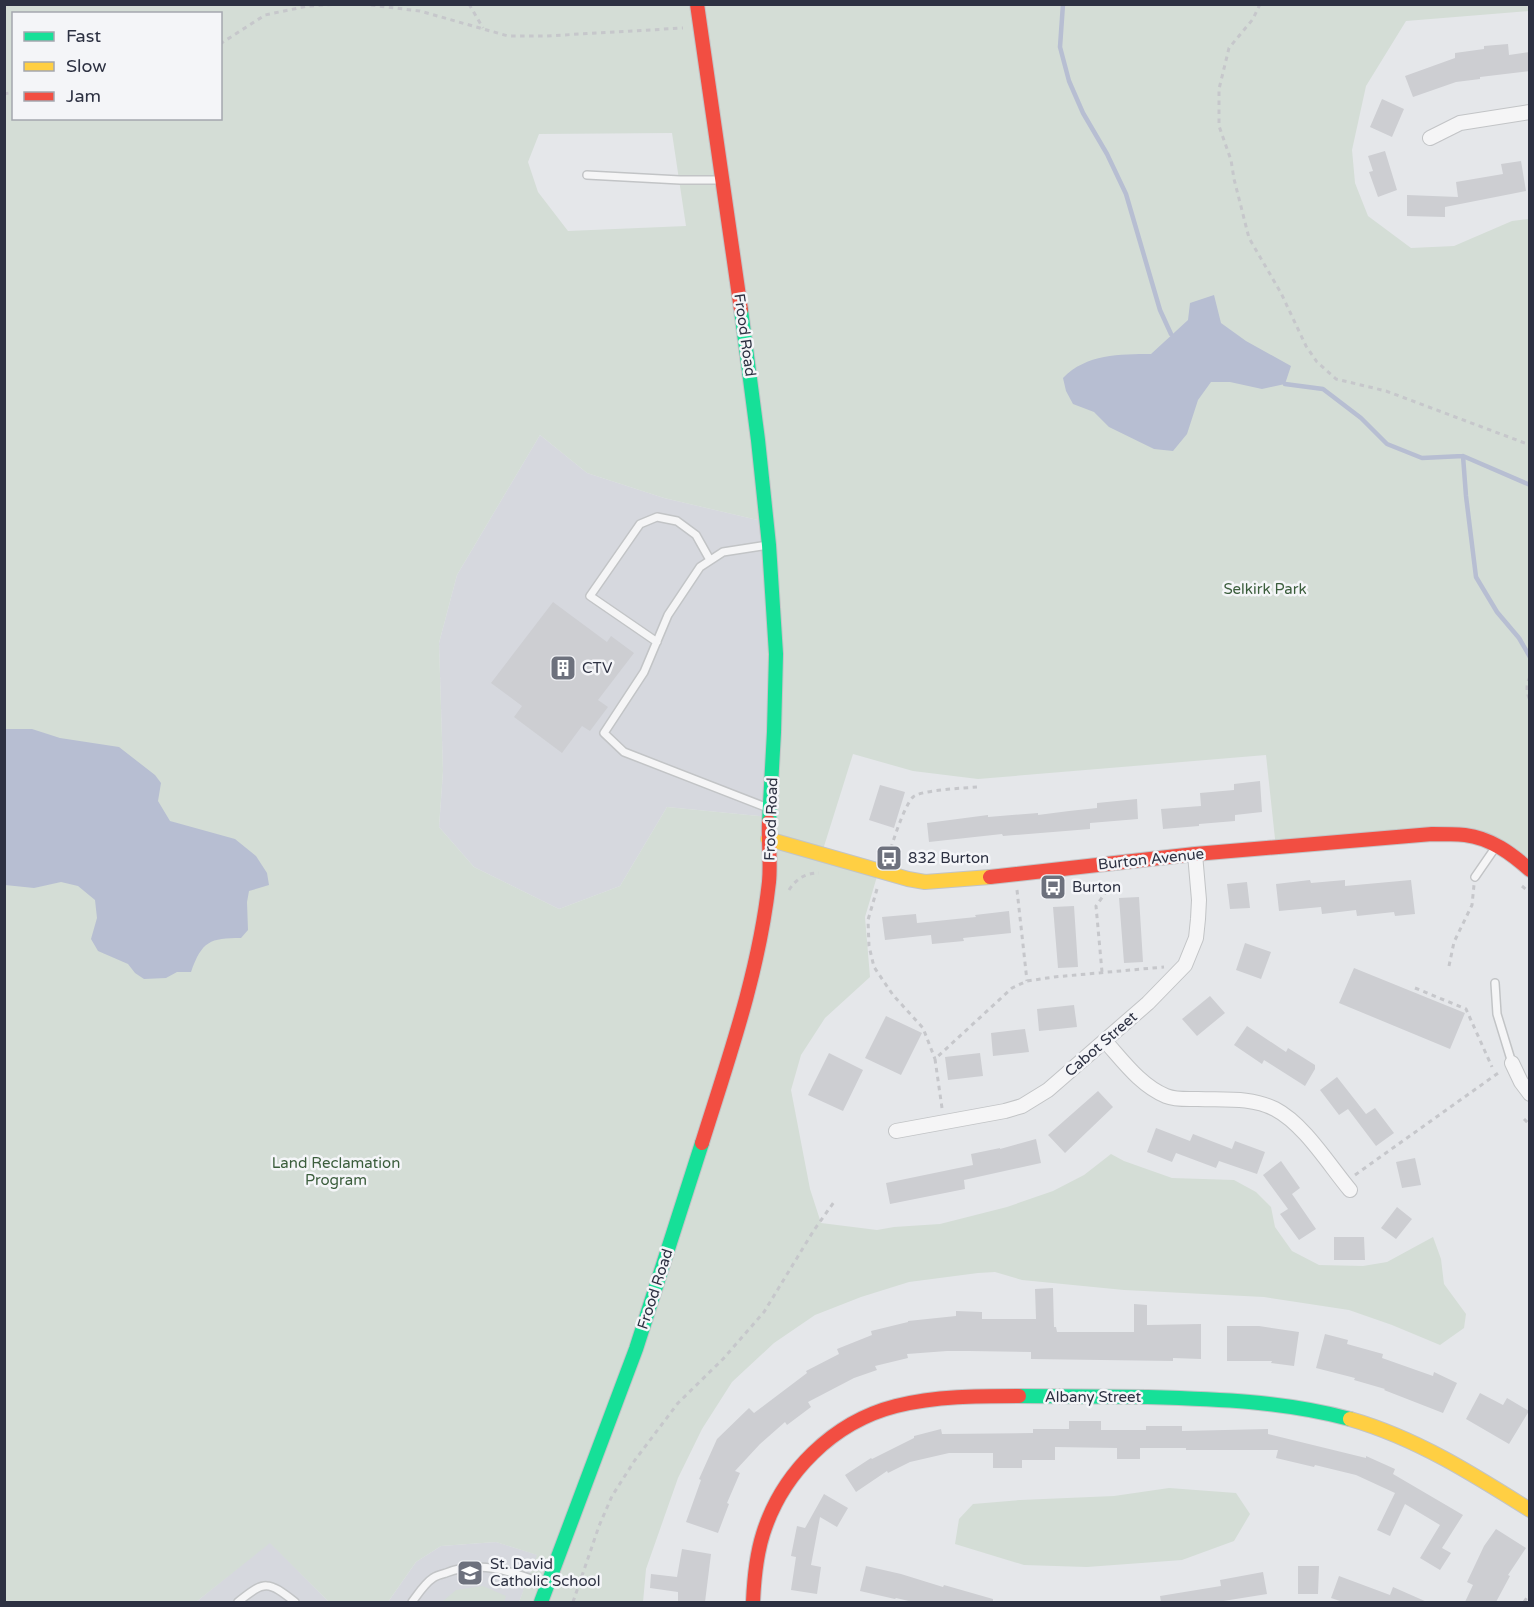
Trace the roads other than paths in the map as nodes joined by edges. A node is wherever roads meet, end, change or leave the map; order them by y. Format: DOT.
graph roads {
  1 [pos="697,4"];
  2 [pos="1530,112"];
  3 [pos="1430,138"];
  4 [pos="587,175"];
  5 [pos="723,180"];
  6 [pos="769,545"];
  7 [pos="710,560"];
  8 [pos="657,642"];
  9 [pos="770,809"];
  10 [pos="768,839"];
  11 [pos="1497,846"];
  12 [pos="1195,854"];
  13 [pos="1530,870"];
  14 [pos="1474,877"];
  15 [pos="1496,983"];
  16 [pos="1105,1041"];
  17 [pos="1512,1063"];
  18 [pos="1530,1094"];
  19 [pos="896,1131"];
  20 [pos="1347,1186"];
  21 [pos="1530,1510"];
  22 [pos="547,1585"];
  23 [pos="238,1602"];
  24 [pos="295,1602"];
  25 [pos="412,1602"];
  26 [pos="541,1602"];
  27 [pos="753,1602"];
  1 -- 5 [label="street, Frood Road"];
  2 -- 3 [label="street"];
  4 -- 5 [label="lane"];
  5 -- 6 [label="street, Frood Road"];
  6 -- 7 [label="lane"];
  6 -- 9 [label="street, Frood Road"];
  7 -- 8 [label="lane"];
  7 -- 8 [label="lane"];
  8 -- 9 [label="lane"];
  9 -- 10 [label="street, Frood Road"];
  10 -- 12 [label="street, Burton Avenue"];
  10 -- 22 [label="street, Frood Road"];
  11 -- 12 [label="street, Burton Avenue"];
  11 -- 13 [label="street, Burton Avenue"];
  11 -- 14 [label="lane"];
  12 -- 16 [label="street, Cabot Street"];
  15 -- 17 [label="lane"];
  16 -- 19 [label="street, Cabot Street"];
  16 -- 20 [label="street"];
  17 -- 18 [label="street"];
  21 -- 27 [label="street, Albany Street"];
  22 -- 25 [label="lane"];
  22 -- 26 [label="street, Frood Road"];
  23 -- 24 [label="lane"];
}
